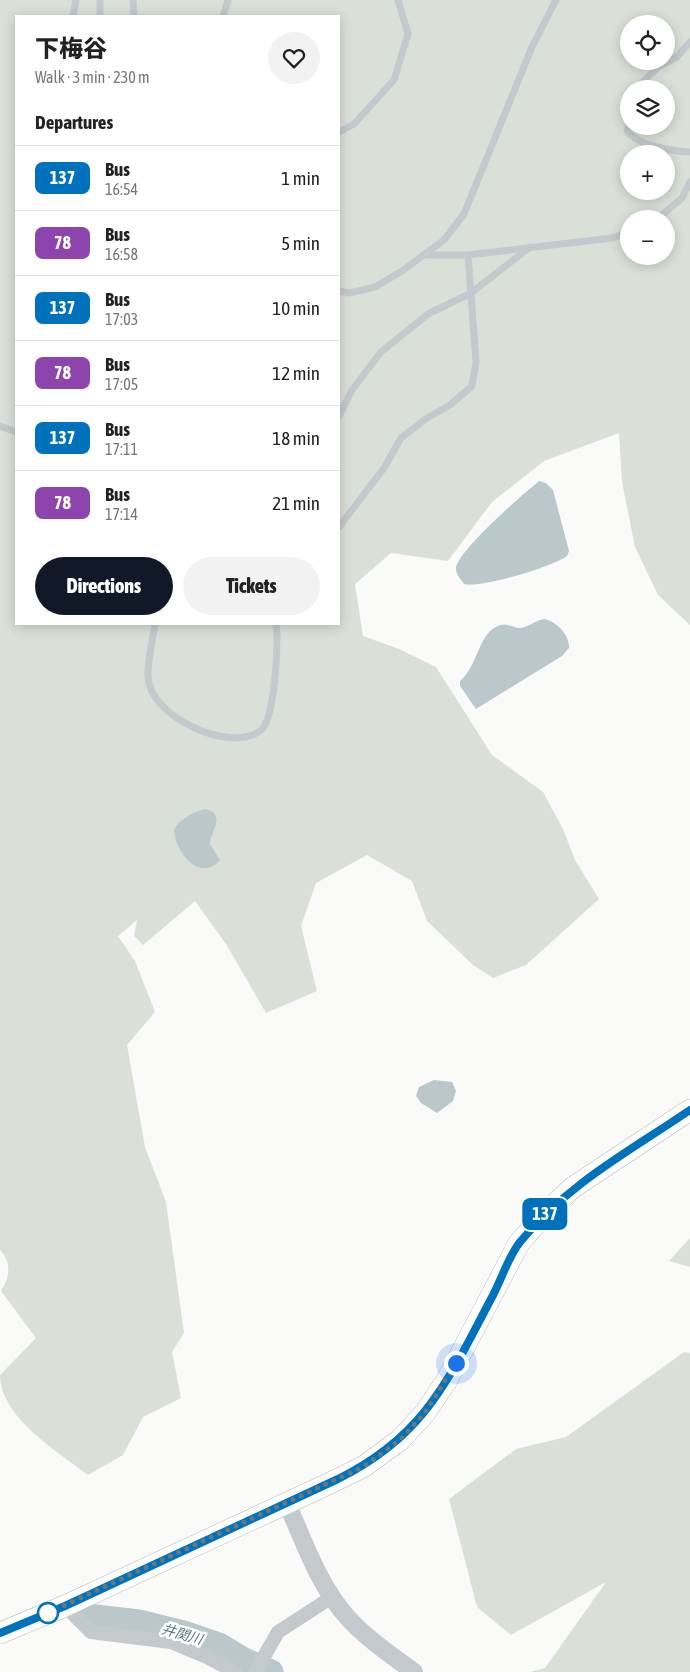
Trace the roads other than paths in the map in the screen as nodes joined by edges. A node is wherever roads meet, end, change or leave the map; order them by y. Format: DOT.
graph roads {
  1 [pos="76,0"];
  2 [pos="100,0"];
  3 [pos="133,0"];
  4 [pos="228,0"];
  5 [pos="398,0"];
  6 [pos="556,0"];
  7 [pos="73,15"];
  8 [pos="100,15"];
  9 [pos="134,15"];
  10 [pos="223,15"];
  11 [pos="690,42"];
  12 [pos="643,80"];
  13 [pos="340,131"];
  14 [pos="630,135"];
  15 [pos="690,152"];
  16 [pos="690,182"];
  17 [pos="668,210"];
  18 [pos="620,235"];
  19 [pos="530,247"];
  20 [pos="468,255"];
  21 [pos="423,256"];
  22 [pos="340,291"];
  23 [pos="470,293"];
  24 [pos="340,414"];
  25 [pos="2,427"];
  26 [pos="15,431"];
  27 [pos="340,526"];
  28 [pos="155,625"];
  29 [pos="276,625"];
  30 [pos="690,1110"];
  31 [pos="287,1503"];
  32 [pos="332,1597"];
  33 [pos="65,1606"];
  34 [pos="0,1633"];
  35 [pos="235,1672"];
  36 [pos="255,1672"];
  37 [pos="414,1672"];
  1 -- 7 [label="lane"];
  2 -- 8 [label="lane"];
  3 -- 9 [label="lane"];
  4 -- 10 [label="lane"];
  5 -- 13 [label="lane"];
  6 -- 21 [label="lane"];
  11 -- 12 [label="lane"];
  14 -- 15 [label="lane"];
  16 -- 17 [label="lane"];
  18 -- 19 [label="lane"];
  19 -- 20 [label="lane"];
  19 -- 23 [label="lane"];
  20 -- 21 [label="lane"];
  20 -- 23 [label="lane"];
  21 -- 22 [label="lane"];
  23 -- 24 [label="lane"];
  23 -- 27 [label="lane"];
  25 -- 26 [label="lane"];
  28 -- 29 [label="lane"];
  30 -- 31 [label="main road"];
  31 -- 32 [label="street"];
  31 -- 33 [label="main road"];
  32 -- 36 [label="street"];
  32 -- 37 [label="street"];
  33 -- 34 [label="main road"];
  33 -- 35 [label="street"];
}
